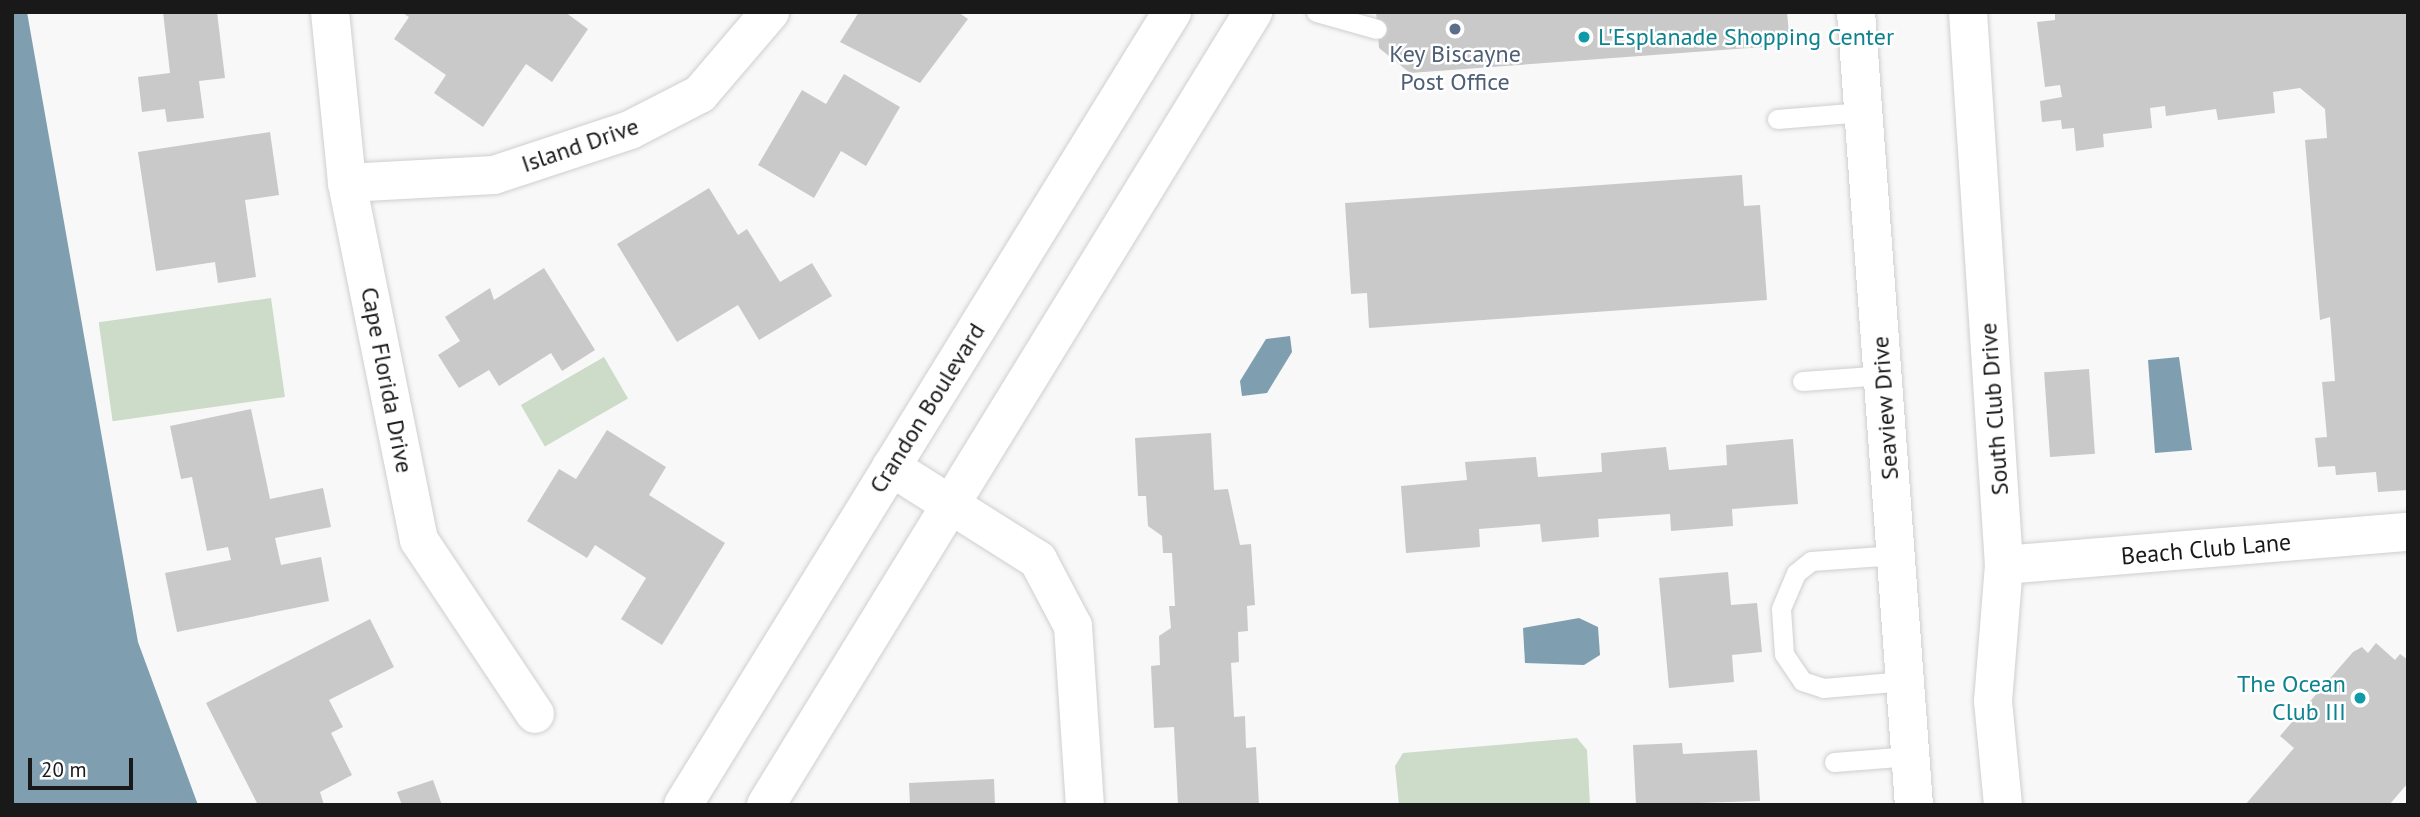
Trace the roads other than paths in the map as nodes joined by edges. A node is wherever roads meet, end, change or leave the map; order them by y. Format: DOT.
graph roads {
  1 [pos="330,12"];
  2 [pos="770,12"];
  3 [pos="1172,12"];
  4 [pos="1254,12"];
  5 [pos="1315,12"];
  6 [pos="1856,12"];
  7 [pos="1968,12"];
  8 [pos="1377,29"];
  9 [pos="1863,113"];
  10 [pos="1777,118"];
  11 [pos="347,183"];
  12 [pos="1882,376"];
  13 [pos="1802,381"];
  14 [pos="891,467"];
  15 [pos="949,504"];
  16 [pos="2408,532"];
  17 [pos="1896,555"];
  18 [pos="2004,565"];
  19 [pos="1905,681"];
  20 [pos="535,714"];
  21 [pos="1911,756"];
  22 [pos="1834,762"];
  23 [pos="683,805"];
  24 [pos="766,805"];
  25 [pos="1085,805"];
  26 [pos="1914,805"];
  27 [pos="2003,805"];
  1 -- 11 [label="street, Cape Florida Drive"];
  2 -- 11 [label="street, Island Drive"];
  3 -- 14 [label="street, Crandon Boulevard"];
  4 -- 15 [label="street"];
  5 -- 8 [label="lane"];
  6 -- 9 [label="street, Seaview Drive"];
  7 -- 18 [label="street, South Club Drive"];
  9 -- 10 [label="lane"];
  9 -- 12 [label="street, Seaview Drive"];
  11 -- 20 [label="street, Cape Florida Drive"];
  12 -- 13 [label="lane"];
  12 -- 17 [label="street, Seaview Drive"];
  14 -- 15 [label="street"];
  14 -- 23 [label="street, Crandon Boulevard"];
  15 -- 24 [label="street"];
  15 -- 25 [label="street"];
  16 -- 18 [label="street, Beach Club Lane"];
  17 -- 19 [label="street, Seaview Drive"];
  17 -- 19 [label="lane"];
  18 -- 27 [label="street, South Club Drive"];
  19 -- 21 [label="street, Seaview Drive"];
  21 -- 22 [label="lane"];
  21 -- 26 [label="street, Seaview Drive"];
}
